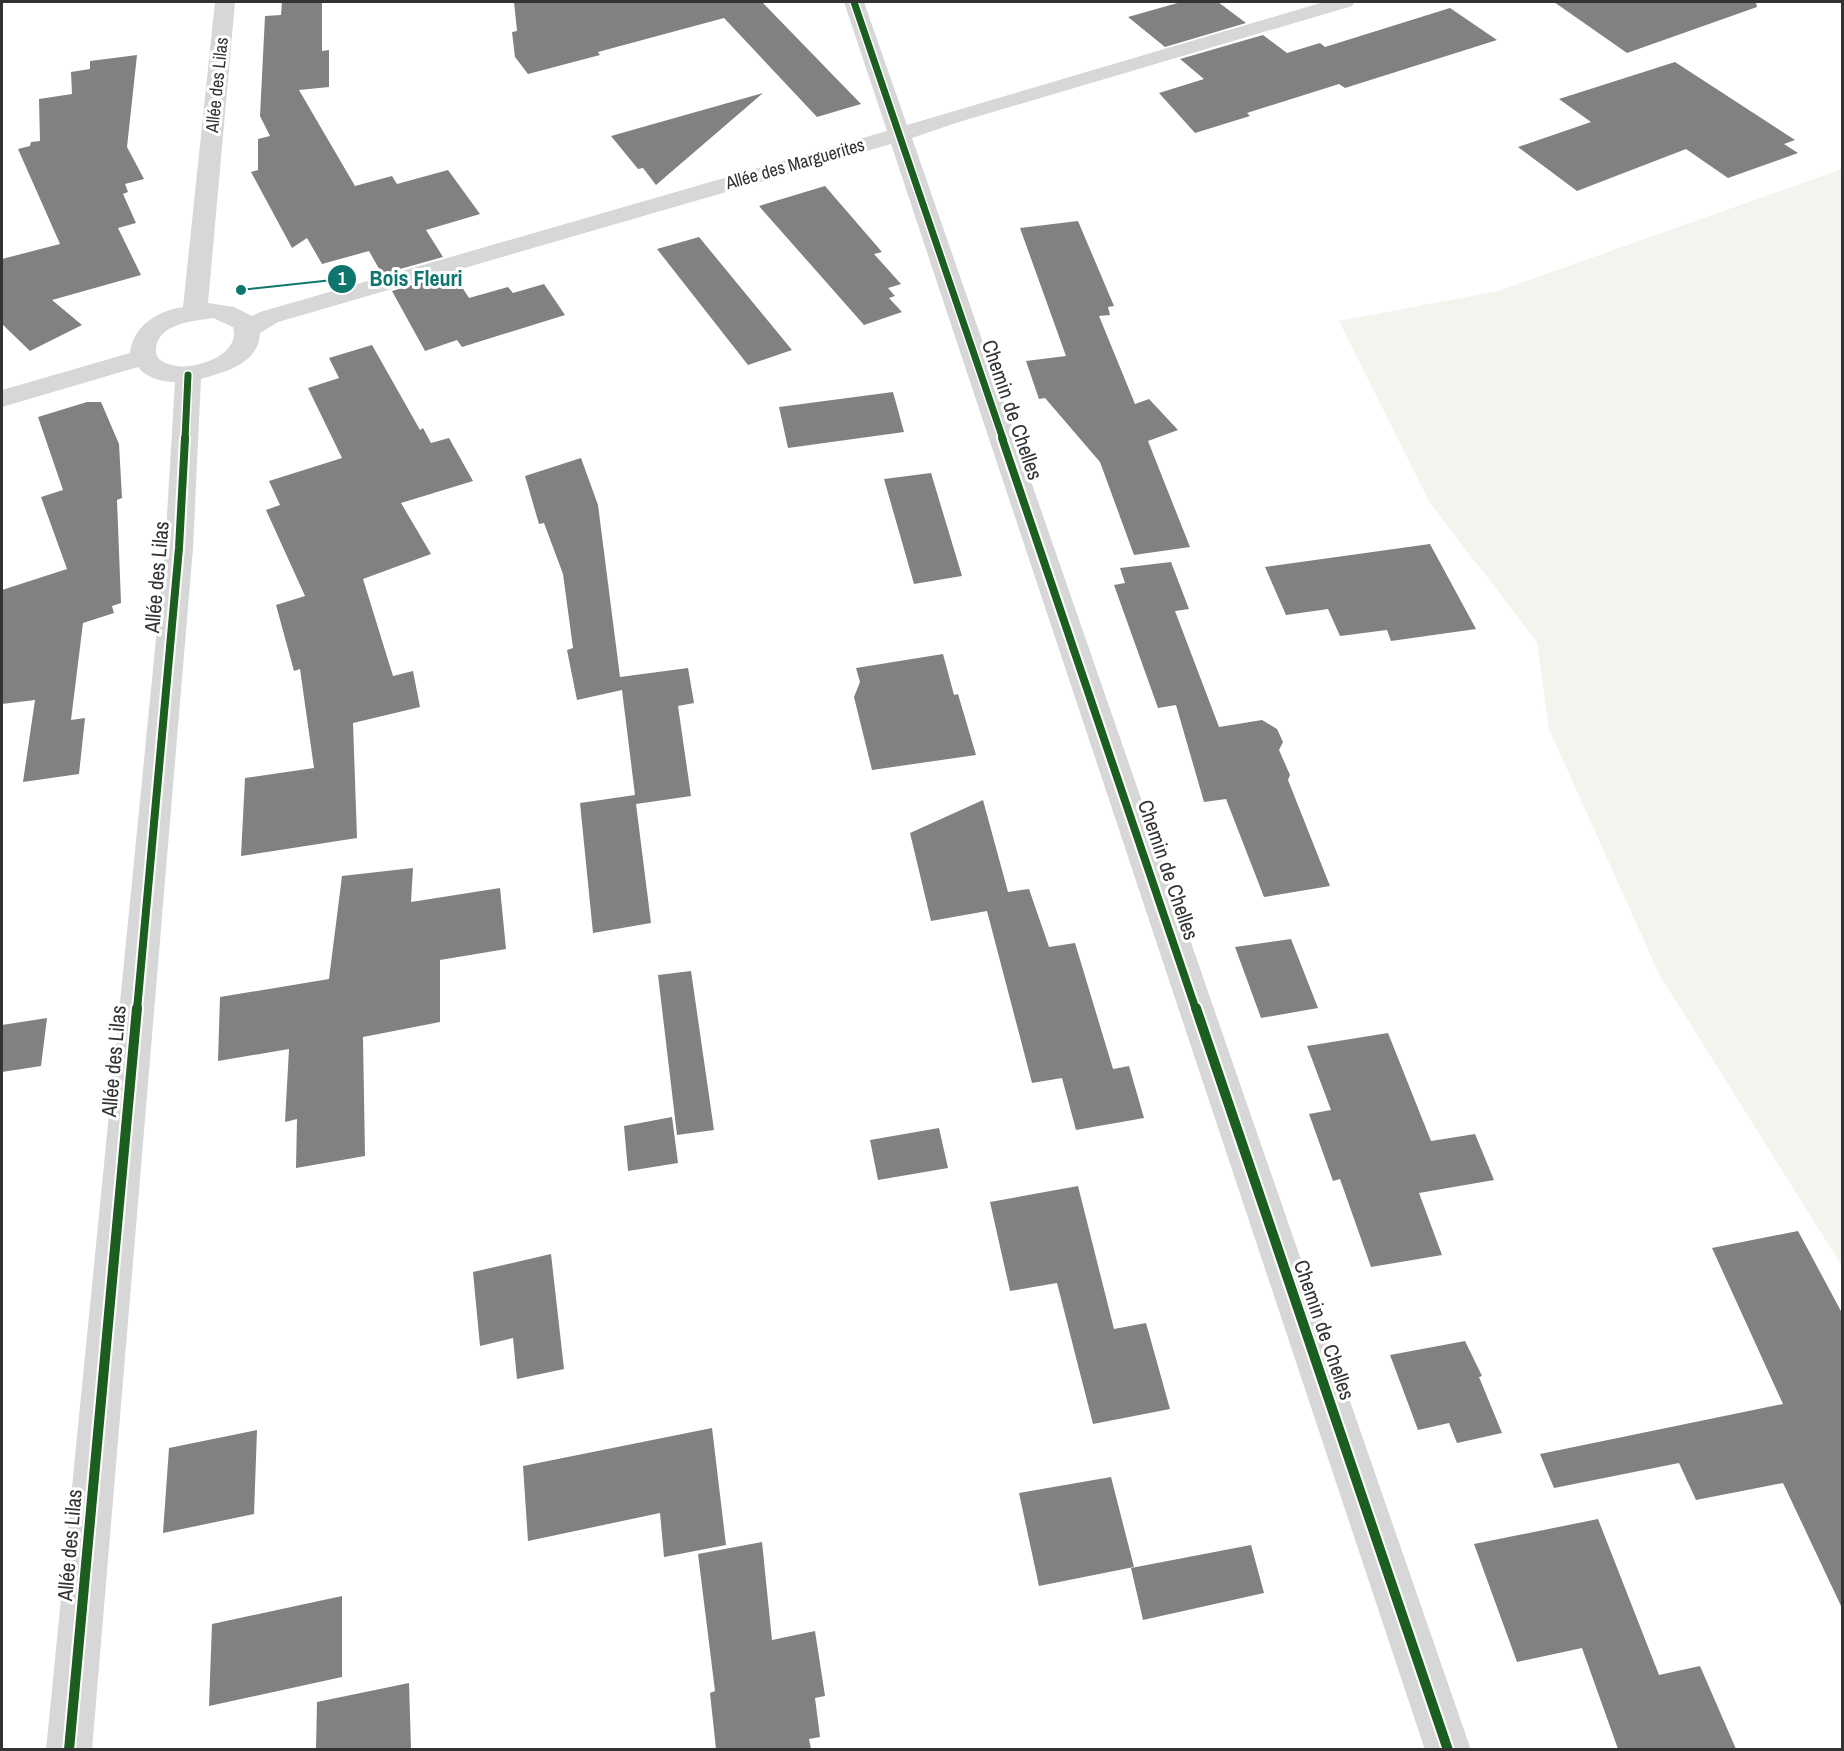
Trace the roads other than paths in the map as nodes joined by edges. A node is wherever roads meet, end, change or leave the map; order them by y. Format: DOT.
graph roads {
  1 [pos="225,2"];
  2 [pos="854,2"];
  3 [pos="1345,2"];
  4 [pos="899,135"];
  5 [pos="195,311"];
  6 [pos="248,329"];
  7 [pos="142,358"];
  8 [pos="188,375"];
  9 [pos="2,399"];
  10 [pos="69,1749"];
  11 [pos="1448,1749"];
  1 -- 5 [label="street, Allée des Lilas"];
  2 -- 4 [label="street, Chemin de Chelles"];
  3 -- 4 [label="street, Allée des Marguerites"];
  4 -- 6 [label="street, Allée des Marguerites"];
  4 -- 11 [label="street, Chemin de Chelles"];
  5 -- 6 [label="street"];
  5 -- 7 [label="street"];
  6 -- 8 [label="street"];
  7 -- 8 [label="street"];
  7 -- 9 [label="street"];
  8 -- 10 [label="street, Allée des Lilas"];
}
